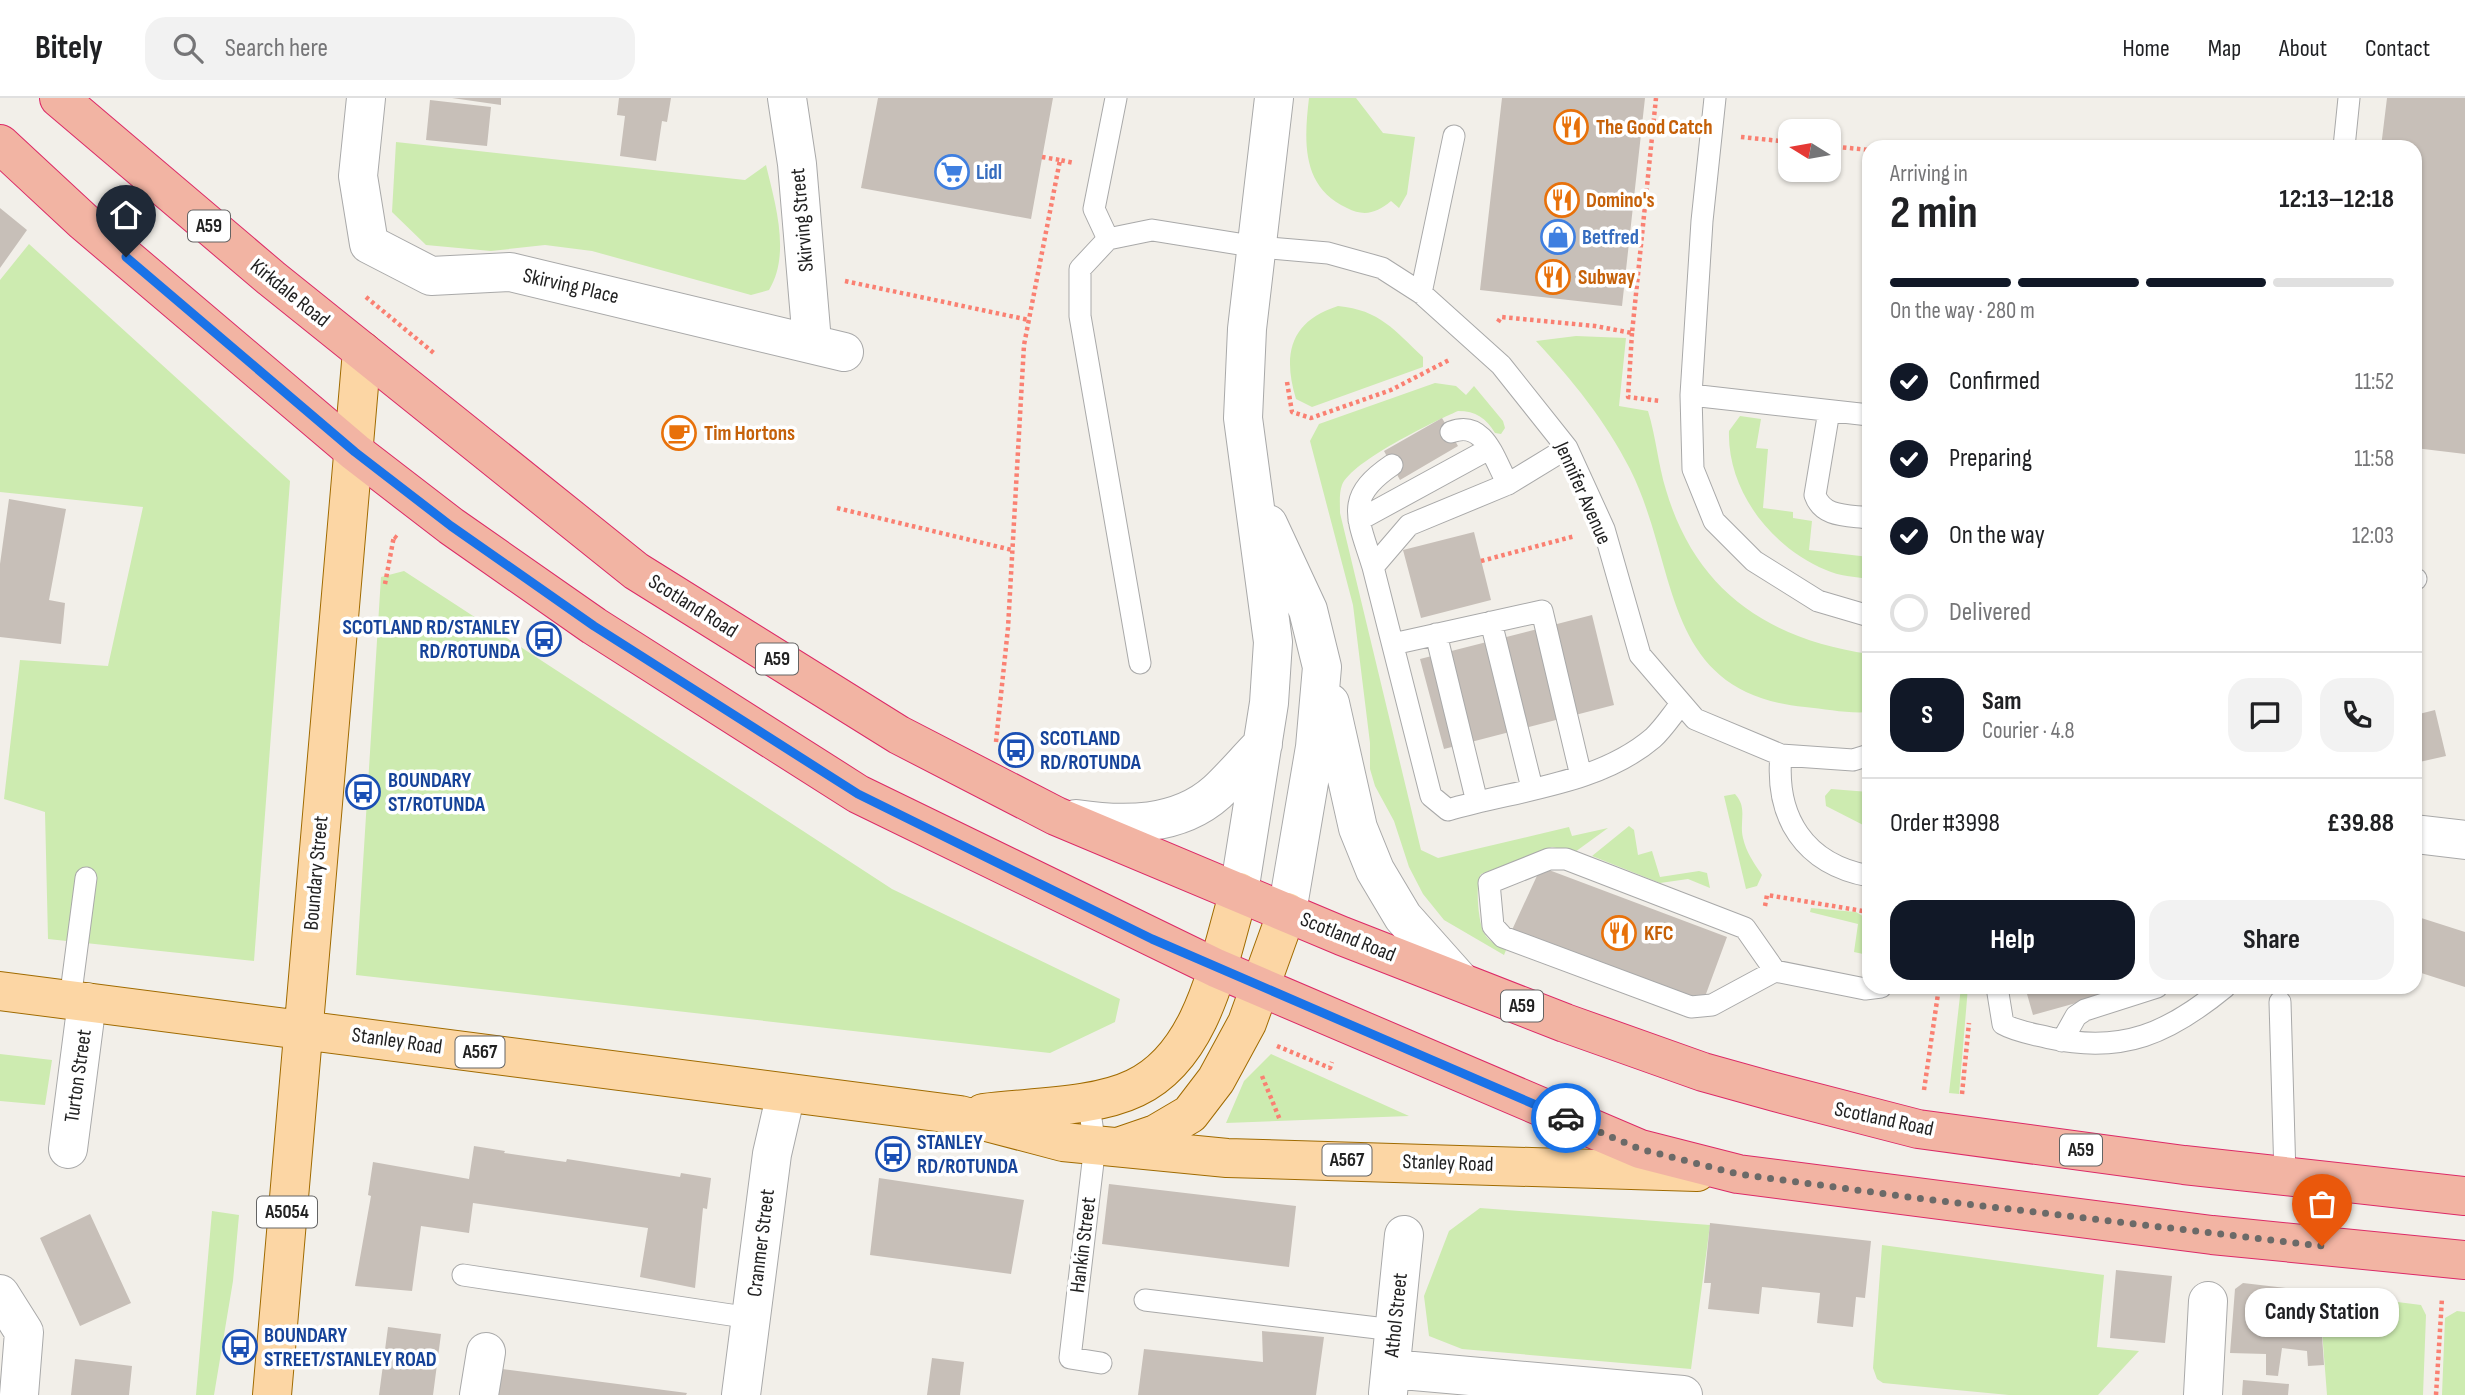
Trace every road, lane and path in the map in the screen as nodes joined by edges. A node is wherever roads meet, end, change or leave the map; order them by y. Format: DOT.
graph roads {
  1 [pos="60,98"];
  2 [pos="366,98"];
  3 [pos="787,98"];
  4 [pos="1116,98"];
  5 [pos="1274,98"];
  6 [pos="1656,98"];
  7 [pos="1715,98"];
  8 [pos="2349,98"];
  9 [pos="1454,136"];
  10 [pos="2345,140"];
  11 [pos="0,144"];
  12 [pos="1841,147"];
  13 [pos="1862,149"];
  14 [pos="1042,156"];
  15 [pos="1060,160"];
  16 [pos="1102,168"];
  17 [pos="1108,239"];
  18 [pos="369,244"];
  19 [pos="1258,247"];
  20 [pos="807,274"];
  21 [pos="1421,293"];
  22 [pos="366,297"];
  23 [pos="1029,320"];
  24 [pos="1632,333"];
  25 [pos="1478,345"];
  26 [pos="828,347"];
  27 [pos="362,351"];
  28 [pos="440,358"];
  29 [pos="1246,365"];
  30 [pos="1691,400"];
  31 [pos="1829,411"];
  32 [pos="1862,414"];
  33 [pos="1451,432"];
  34 [pos="1567,448"];
  35 [pos="1489,449"];
  36 [pos="355,452"];
  37 [pos="1392,466"];
  38 [pos="1508,484"];
  39 [pos="1252,491"];
  40 [pos="837,508"];
  41 [pos="1862,517"];
  42 [pos="1359,520"];
  43 [pos="1604,529"];
  44 [pos="1012,550"];
  45 [pos="1481,561"];
  46 [pos="1373,567"];
  47 [pos="1862,614"];
  48 [pos="1491,622"];
  49 [pos="1436,634"];
  50 [pos="1393,644"];
  51 [pos="1140,663"];
  52 [pos="1322,667"];
  53 [pos="1681,704"];
  54 [pos="1262,744"];
  55 [pos="1781,755"];
  56 [pos="1862,757"];
  57 [pos="1581,775"];
  58 [pos="992,783"];
  59 [pos="1532,788"];
  60 [pos="1477,802"];
  61 [pos="1056,816"];
  62 [pos="2422,835"];
  63 [pos="2465,840"];
  64 [pos="1862,873"];
  65 [pos="86,878"];
  66 [pos="1239,892"];
  67 [pos="1862,911"];
  68 [pos="1287,912"];
  69 [pos="1752,935"];
  70 [pos="1216,968"];
  71 [pos="1776,971"];
  72 [pos="1460,982"];
  73 [pos="1261,988"];
  74 [pos="1862,988"];
  75 [pos="0,991"];
  76 [pos="1938,994"];
  77 [pos="1998,994"];
  78 [pos="2135,994"];
  79 [pos="2216,994"];
  80 [pos="79,1001"];
  81 [pos="2280,1002"];
  82 [pos="1970,1010"];
  83 [pos="303,1029"];
  84 [pos="2062,1041"];
  85 [pos="786,1093"];
  86 [pos="1088,1100"];
  87 [pos="960,1115"];
  88 [pos="1918,1129"];
  89 [pos="1958,1133"];
  90 [pos="1106,1146"];
  91 [pos="68,1149"];
  92 [pos="1738,1174"];
  93 [pos="2285,1176"];
  94 [pos="2465,1196"];
  95 [pos="1404,1235"];
  96 [pos="2455,1259"];
  97 [pos="463,1275"];
  98 [pos="0,1294"];
  99 [pos="1145,1300"];
  100 [pos="2208,1301"];
  101 [pos="751,1318"];
  102 [pos="1394,1330"];
  103 [pos="486,1352"];
  104 [pos="1101,1363"];
  105 [pos="1389,1382"];
  106 [pos="19,1395"];
  107 [pos="272,1395"];
  108 [pos="479,1395"];
  109 [pos="741,1395"];
  110 [pos="1683,1395"];
  111 [pos="2203,1395"];
  112 [pos="2436,1395"];
  1 -- 27 [label="highway, Kirkdale Road / A59"];
  2 -- 18 [label="street"];
  3 -- 20 [label="street, Skirving Street"];
  4 -- 16 [label="lane"];
  5 -- 19 [label="street"];
  6 -- 24 [label="path"];
  7 -- 30 [label="lane"];
  8 -- 10 [label="lane"];
  9 -- 21 [label="lane"];
  11 -- 36 [label="highway"];
  12 -- 13 [label="path"];
  14 -- 15 [label="path"];
  15 -- 16 [label="path"];
  15 -- 23 [label="path"];
  16 -- 17 [label="lane"];
  17 -- 19 [label="lane, Jennifer Avenue"];
  17 -- 51 [label="lane"];
  18 -- 22 [label="path"];
  18 -- 26 [label="street, Skirving Place"];
  19 -- 21 [label="lane, Jennifer Avenue"];
  19 -- 29 [label="street"];
  20 -- 23 [label="path"];
  20 -- 26 [label="street, Skirving Street"];
  21 -- 25 [label="lane, Jennifer Avenue"];
  22 -- 27 [label="path"];
  22 -- 28 [label="path"];
  23 -- 44 [label="path"];
  24 -- 25 [label="path"];
  24 -- 30 [label="path"];
  25 -- 29 [label="path"];
  25 -- 34 [label="lane, Jennifer Avenue"];
  27 -- 36 [label="main road, Boundary Street / A5054"];
  27 -- 58 [label="highway, Scotland Road / A59"];
  29 -- 39 [label="street"];
  30 -- 31 [label="lane"];
  30 -- 47 [label="lane"];
  31 -- 32 [label="lane"];
  31 -- 41 [label="lane"];
  33 -- 35 [label="lane"];
  34 -- 38 [label="lane"];
  34 -- 43 [label="lane, Jennifer Avenue"];
  35 -- 38 [label="lane"];
  35 -- 42 [label="lane"];
  36 -- 70 [label="highway"];
  36 -- 83 [label="main road, Boundary Street / A5054"];
  37 -- 42 [label="lane"];
  38 -- 46 [label="lane"];
  39 -- 52 [label="street"];
  39 -- 54 [label="street"];
  40 -- 44 [label="path"];
  42 -- 46 [label="lane"];
  43 -- 45 [label="path"];
  43 -- 53 [label="lane, Jennifer Avenue"];
  44 -- 58 [label="path"];
  46 -- 50 [label="lane"];
  48 -- 49 [label="lane"];
  48 -- 57 [label="lane"];
  48 -- 59 [label="lane"];
  49 -- 50 [label="lane"];
  49 -- 60 [label="lane"];
  50 -- 60 [label="lane"];
  52 -- 68 [label="street"];
  52 -- 72 [label="street"];
  53 -- 55 [label="lane, Jennifer Avenue"];
  53 -- 57 [label="lane"];
  54 -- 61 [label="street"];
  54 -- 66 [label="street"];
  55 -- 56 [label="lane, Jennifer Avenue"];
  55 -- 64 [label="lane"];
  57 -- 59 [label="lane"];
  58 -- 61 [label="highway, Scotland Road / A59"];
  59 -- 60 [label="lane"];
  61 -- 66 [label="highway, Scotland Road / A59"];
  62 -- 63 [label="street"];
  65 -- 80 [label="lane"];
  66 -- 68 [label="highway, Scotland Road / A59"];
  66 -- 70 [label="main road, Stanley Road"];
  67 -- 69 [label="path"];
  68 -- 72 [label="highway, Scotland Road / A59"];
  68 -- 73 [label="main road, Stanley Road"];
  69 -- 71 [label="lane"];
  69 -- 71 [label="lane"];
  70 -- 73 [label="highway"];
  70 -- 86 [label="main road, Stanley Road / A567"];
  71 -- 74 [label="lane"];
  72 -- 88 [label="highway, Scotland Road / A59"];
  73 -- 90 [label="main road, Stanley Road / A567"];
  73 -- 92 [label="highway"];
  75 -- 80 [label="main road, Stanley Road / A567"];
  76 -- 88 [label="path"];
  77 -- 84 [label="lane"];
  78 -- 84 [label="lane"];
  79 -- 84 [label="lane"];
  80 -- 83 [label="main road, Stanley Road / A567"];
  80 -- 91 [label="street, Turton Street"];
  81 -- 93 [label="lane"];
  82 -- 89 [label="path"];
  83 -- 85 [label="main road, Stanley Road / A567"];
  83 -- 107 [label="main road, Boundary Street / A5054"];
  85 -- 87 [label="main road, Stanley Road / A567"];
  85 -- 101 [label="street, Cranmer Street"];
  86 -- 87 [label="main road, Stanley Road / A567"];
  86 -- 90 [label="lane, Hankin Street"];
  87 -- 90 [label="main road, Stanley Road / A567"];
  88 -- 89 [label="highway, Scotland Road / A59"];
  89 -- 93 [label="highway, Scotland Road / A59"];
  90 -- 92 [label="main road, Stanley Road / A567"];
  90 -- 104 [label="lane, Hankin Street"];
  92 -- 96 [label="highway"];
  93 -- 94 [label="highway, Scotland Road / A59"];
  95 -- 102 [label="street, Athol Street"];
  96 -- 112 [label="path"];
  97 -- 101 [label="lane"];
  98 -- 106 [label="street"];
  99 -- 102 [label="lane"];
  100 -- 111 [label="street"];
  101 -- 109 [label="street, Cranmer Street"];
  102 -- 105 [label="street, Athol Street"];
  103 -- 108 [label="street"];
  105 -- 110 [label="street"];
}
